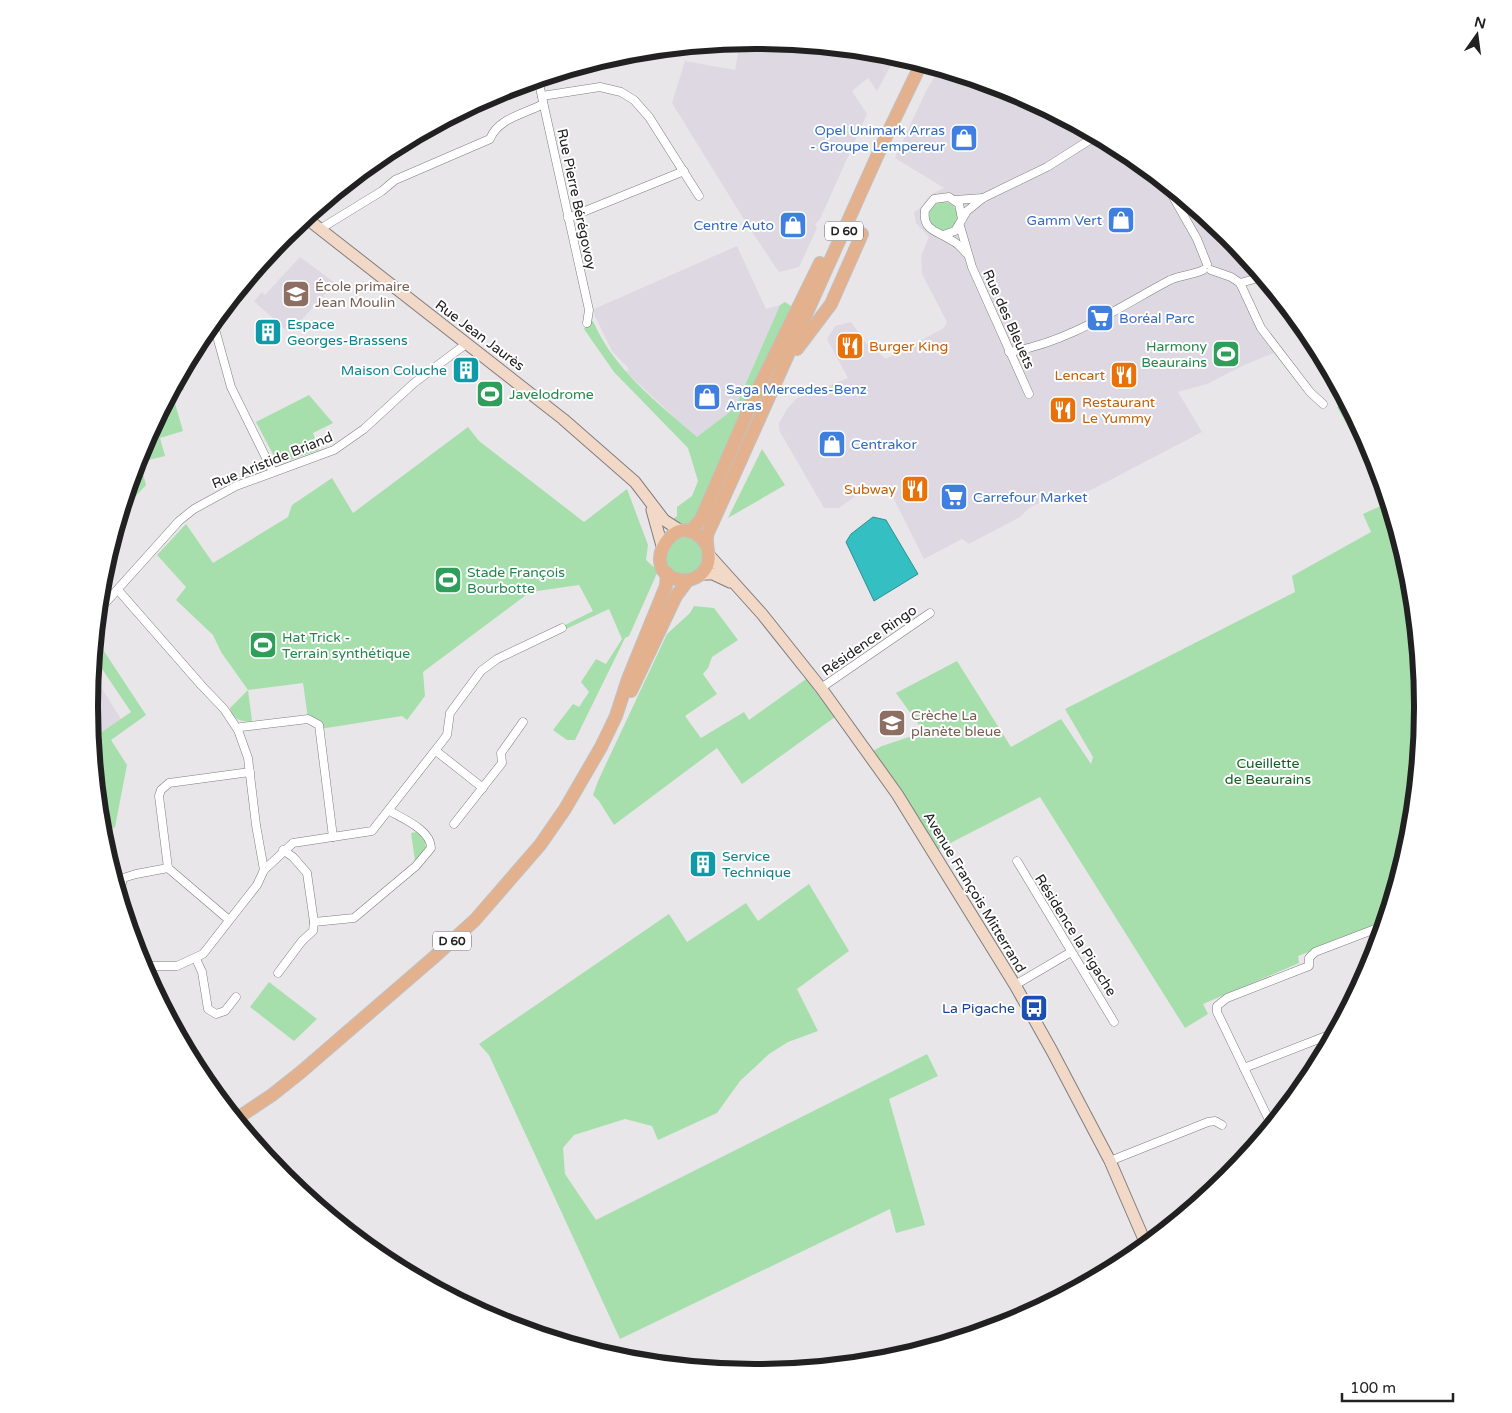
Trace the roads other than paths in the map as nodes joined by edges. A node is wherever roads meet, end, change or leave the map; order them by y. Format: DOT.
graph roads {
  1 [pos="912,68"];
  2 [pos="918,69"];
  3 [pos="540,86"];
  4 [pos="543,100"];
  5 [pos="1090,140"];
  6 [pos="684,171"];
  7 [pos="699,196"];
  8 [pos="983,198"];
  9 [pos="955,200"];
  10 [pos="1175,200"];
  11 [pos="568,218"];
  12 [pos="311,222"];
  13 [pos="961,222"];
  14 [pos="320,229"];
  15 [pos="862,234"];
  16 [pos="942,235"];
  17 [pos="967,253"];
  18 [pos="1207,268"];
  19 [pos="1256,280"];
  20 [pos="1240,284"];
  21 [pos="587,323"];
  22 [pos="216,332"];
  23 [pos="466,344"];
  24 [pos="1009,352"];
  25 [pos="1029,394"];
  26 [pos="768,399"];
  27 [pos="1323,404"];
  28 [pos="273,472"];
  29 [pos="650,503"];
  30 [pos="686,532"];
  31 [pos="662,546"];
  32 [pos="708,550"];
  33 [pos="667,573"];
  34 [pos="702,574"];
  35 [pos="688,580"];
  36 [pos="734,584"];
  37 [pos="118,590"];
  38 [pos="107,601"];
  39 [pos="930,613"];
  40 [pos="562,628"];
  41 [pos="821,688"];
  42 [pos="616,716"];
  43 [pos="523,722"];
  44 [pos="238,730"];
  45 [pos="436,751"];
  46 [pos="250,772"];
  47 [pos="483,788"];
  48 [pos="390,811"];
  49 [pos="454,824"];
  50 [pos="333,837"];
  51 [pos="283,850"];
  52 [pos="1017,861"];
  53 [pos="168,868"];
  54 [pos="264,870"];
  55 [pos="122,881"];
  56 [pos="229,920"];
  57 [pos="314,922"];
  58 [pos="1375,929"];
  59 [pos="1071,952"];
  60 [pos="196,959"];
  61 [pos="152,966"];
  62 [pos="278,973"];
  63 [pos="1014,985"];
  64 [pos="236,997"];
  65 [pos="1114,1022"];
  66 [pos="1325,1036"];
  67 [pos="1244,1068"];
  68 [pos="241,1116"];
  69 [pos="1268,1119"];
  70 [pos="1222,1125"];
  71 [pos="1110,1161"];
  72 [pos="1143,1237"];
  1 -- 30 [label="main road, D 60"];
  2 -- 26 [label="main road, D 60"];
  3 -- 4 [label="street, Rue Pierre Bérégovoy"];
  4 -- 6 [label="street"];
  4 -- 11 [label="street, Rue Pierre Bérégovoy"];
  4 -- 14 [label="street"];
  5 -- 8 [label="street"];
  6 -- 7 [label="street"];
  6 -- 11 [label="street"];
  8 -- 9 [label="street"];
  8 -- 13 [label="street"];
  9 -- 13 [label="street"];
  9 -- 16 [label="street"];
  10 -- 18 [label="street"];
  11 -- 21 [label="street, Rue Pierre Bérégovoy"];
  12 -- 14 [label="main road, Rue Jean Jaurès"];
  13 -- 16 [label="street"];
  13 -- 17 [label="street, Rue des Bleuets"];
  14 -- 23 [label="main road, Rue Jean Jaurès"];
  15 -- 26 [label="main road"];
  16 -- 17 [label="street"];
  17 -- 24 [label="street, Rue des Bleuets"];
  18 -- 20 [label="street"];
  18 -- 24 [label="street"];
  19 -- 20 [label="street"];
  20 -- 27 [label="street"];
  22 -- 28 [label="street"];
  23 -- 28 [label="street, Rue Aristide Briand"];
  23 -- 29 [label="main road, Rue Jean Jaurès"];
  24 -- 25 [label="street, Rue des Bleuets"];
  26 -- 32 [label="main road, D 60"];
  28 -- 37 [label="street, Rue Aristide Briand"];
  29 -- 30 [label="main road, Rue Jean Jaurès"];
  29 -- 31 [label="main road"];
  30 -- 31 [label="main road"];
  30 -- 32 [label="main road"];
  31 -- 33 [label="main road"];
  32 -- 34 [label="main road"];
  32 -- 36 [label="main road, Avenue François Mitterrand"];
  33 -- 35 [label="main road"];
  33 -- 42 [label="main road, D 60"];
  34 -- 35 [label="main road"];
  34 -- 36 [label="main road"];
  35 -- 42 [label="main road, D 60"];
  36 -- 41 [label="main road, Avenue François Mitterrand"];
  37 -- 38 [label="street, Rue Aristide Briand"];
  37 -- 44 [label="street"];
  39 -- 41 [label="street, Résidence Ringo"];
  40 -- 45 [label="street"];
  41 -- 63 [label="main road, Avenue François Mitterrand"];
  42 -- 68 [label="main road, D 60"];
  43 -- 47 [label="street"];
  44 -- 46 [label="street"];
  44 -- 50 [label="street"];
  45 -- 47 [label="street"];
  45 -- 48 [label="street"];
  46 -- 53 [label="street"];
  46 -- 54 [label="street"];
  47 -- 49 [label="street"];
  48 -- 50 [label="street"];
  48 -- 57 [label="street"];
  50 -- 51 [label="street"];
  51 -- 54 [label="street"];
  51 -- 57 [label="street"];
  52 -- 59 [label="street, Résidence la Pigache"];
  53 -- 55 [label="street"];
  53 -- 56 [label="street"];
  54 -- 56 [label="street"];
  56 -- 60 [label="street"];
  57 -- 62 [label="street"];
  58 -- 67 [label="street"];
  59 -- 63 [label="street"];
  59 -- 65 [label="street, Résidence la Pigache"];
  60 -- 61 [label="street"];
  60 -- 64 [label="street"];
  63 -- 71 [label="main road, Avenue François Mitterrand"];
  66 -- 67 [label="street"];
  67 -- 69 [label="street"];
  70 -- 71 [label="street"];
  71 -- 72 [label="main road, Avenue François Mitterrand"];
}
